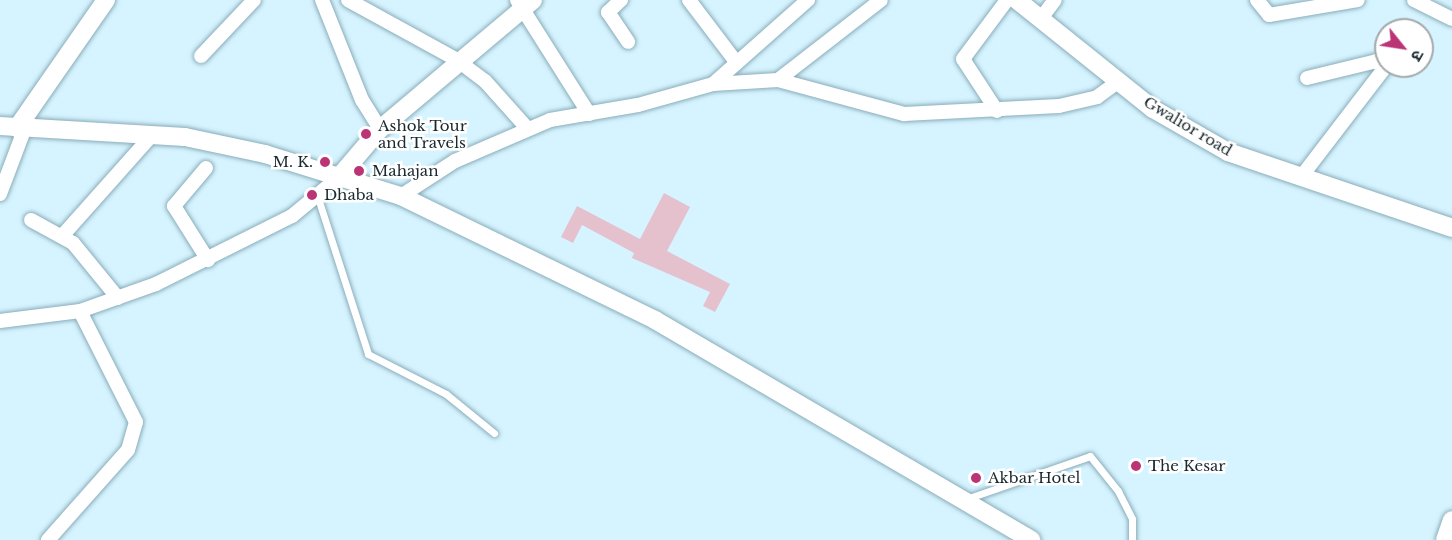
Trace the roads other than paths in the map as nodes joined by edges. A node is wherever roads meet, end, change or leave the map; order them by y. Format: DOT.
graph roads {
  1 [pos="106,0"];
  2 [pos="254,0"];
  3 [pos="322,0"];
  4 [pos="348,0"];
  5 [pos="621,0"];
  6 [pos="689,0"];
  7 [pos="808,0"];
  8 [pos="882,0"];
  9 [pos="1007,0"];
  10 [pos="1017,0"];
  11 [pos="1055,0"];
  12 [pos="1257,0"];
  13 [pos="1358,0"];
  14 [pos="1417,1"];
  15 [pos="525,3"];
  16 [pos="1042,17"];
  17 [pos="1452,19"];
  18 [pos="628,42"];
  19 [pos="201,56"];
  20 [pos="457,60"];
  21 [pos="736,63"];
  22 [pos="1307,78"];
  23 [pos="778,80"];
  24 [pos="1119,81"];
  25 [pos="712,84"];
  26 [pos="996,111"];
  27 [pos="589,114"];
  28 [pos="9,128"];
  29 [pos="527,128"];
  30 [pos="380,129"];
  31 [pos="152,135"];
  32 [pos="206,168"];
  33 [pos="339,177"];
  34 [pos="1301,177"];
  35 [pos="0,194"];
  36 [pos="401,196"];
  37 [pos="318,198"];
  38 [pos="31,220"];
  39 [pos="1452,228"];
  40 [pos="63,235"];
  41 [pos="208,260"];
  42 [pos="118,298"];
  43 [pos="80,311"];
  44 [pos="3,319"];
  45 [pos="494,433"];
  46 [pos="966,499"];
  47 [pos="1452,520"];
  48 [pos="48,540"];
  49 [pos="1032,540"];
  50 [pos="1132,540"];
  51 [pos="1444,540"];
  1 -- 28 [label="main road"];
  2 -- 19 [label="street"];
  3 -- 30 [label="street"];
  4 -- 20 [label="street"];
  5 -- 18 [label="street"];
  6 -- 21 [label="street"];
  7 -- 21 [label="street"];
  8 -- 23 [label="street"];
  9 -- 26 [label="street"];
  10 -- 16 [label="main road, Gwalior road"];
  11 -- 16 [label="street"];
  12 -- 13 [label="street"];
  14 -- 17 [label="street"];
  15 -- 20 [label="main road"];
  15 -- 27 [label="street"];
  16 -- 24 [label="main road, Gwalior road"];
  20 -- 29 [label="street"];
  20 -- 30 [label="main road"];
  21 -- 25 [label="street"];
  22 -- 34 [label="street"];
  23 -- 25 [label="street"];
  23 -- 26 [label="street"];
  24 -- 26 [label="street"];
  24 -- 34 [label="main road, Gwalior road"];
  25 -- 27 [label="street"];
  27 -- 29 [label="street"];
  28 -- 31 [label="main road"];
  28 -- 35 [label="street"];
  29 -- 36 [label="street"];
  30 -- 33 [label="main road"];
  31 -- 33 [label="main road"];
  31 -- 40 [label="street"];
  32 -- 41 [label="street"];
  33 -- 36 [label="main road"];
  33 -- 37 [label="street"];
  34 -- 39 [label="main road, Gwalior road"];
  36 -- 46 [label="main road"];
  37 -- 41 [label="street"];
  37 -- 45 [label="lane"];
  38 -- 40 [label="street"];
  40 -- 42 [label="street"];
  41 -- 42 [label="street"];
  42 -- 43 [label="street"];
  43 -- 44 [label="street"];
  43 -- 48 [label="street"];
  46 -- 49 [label="main road"];
  46 -- 50 [label="lane"];
  47 -- 51 [label="main road"];
}
